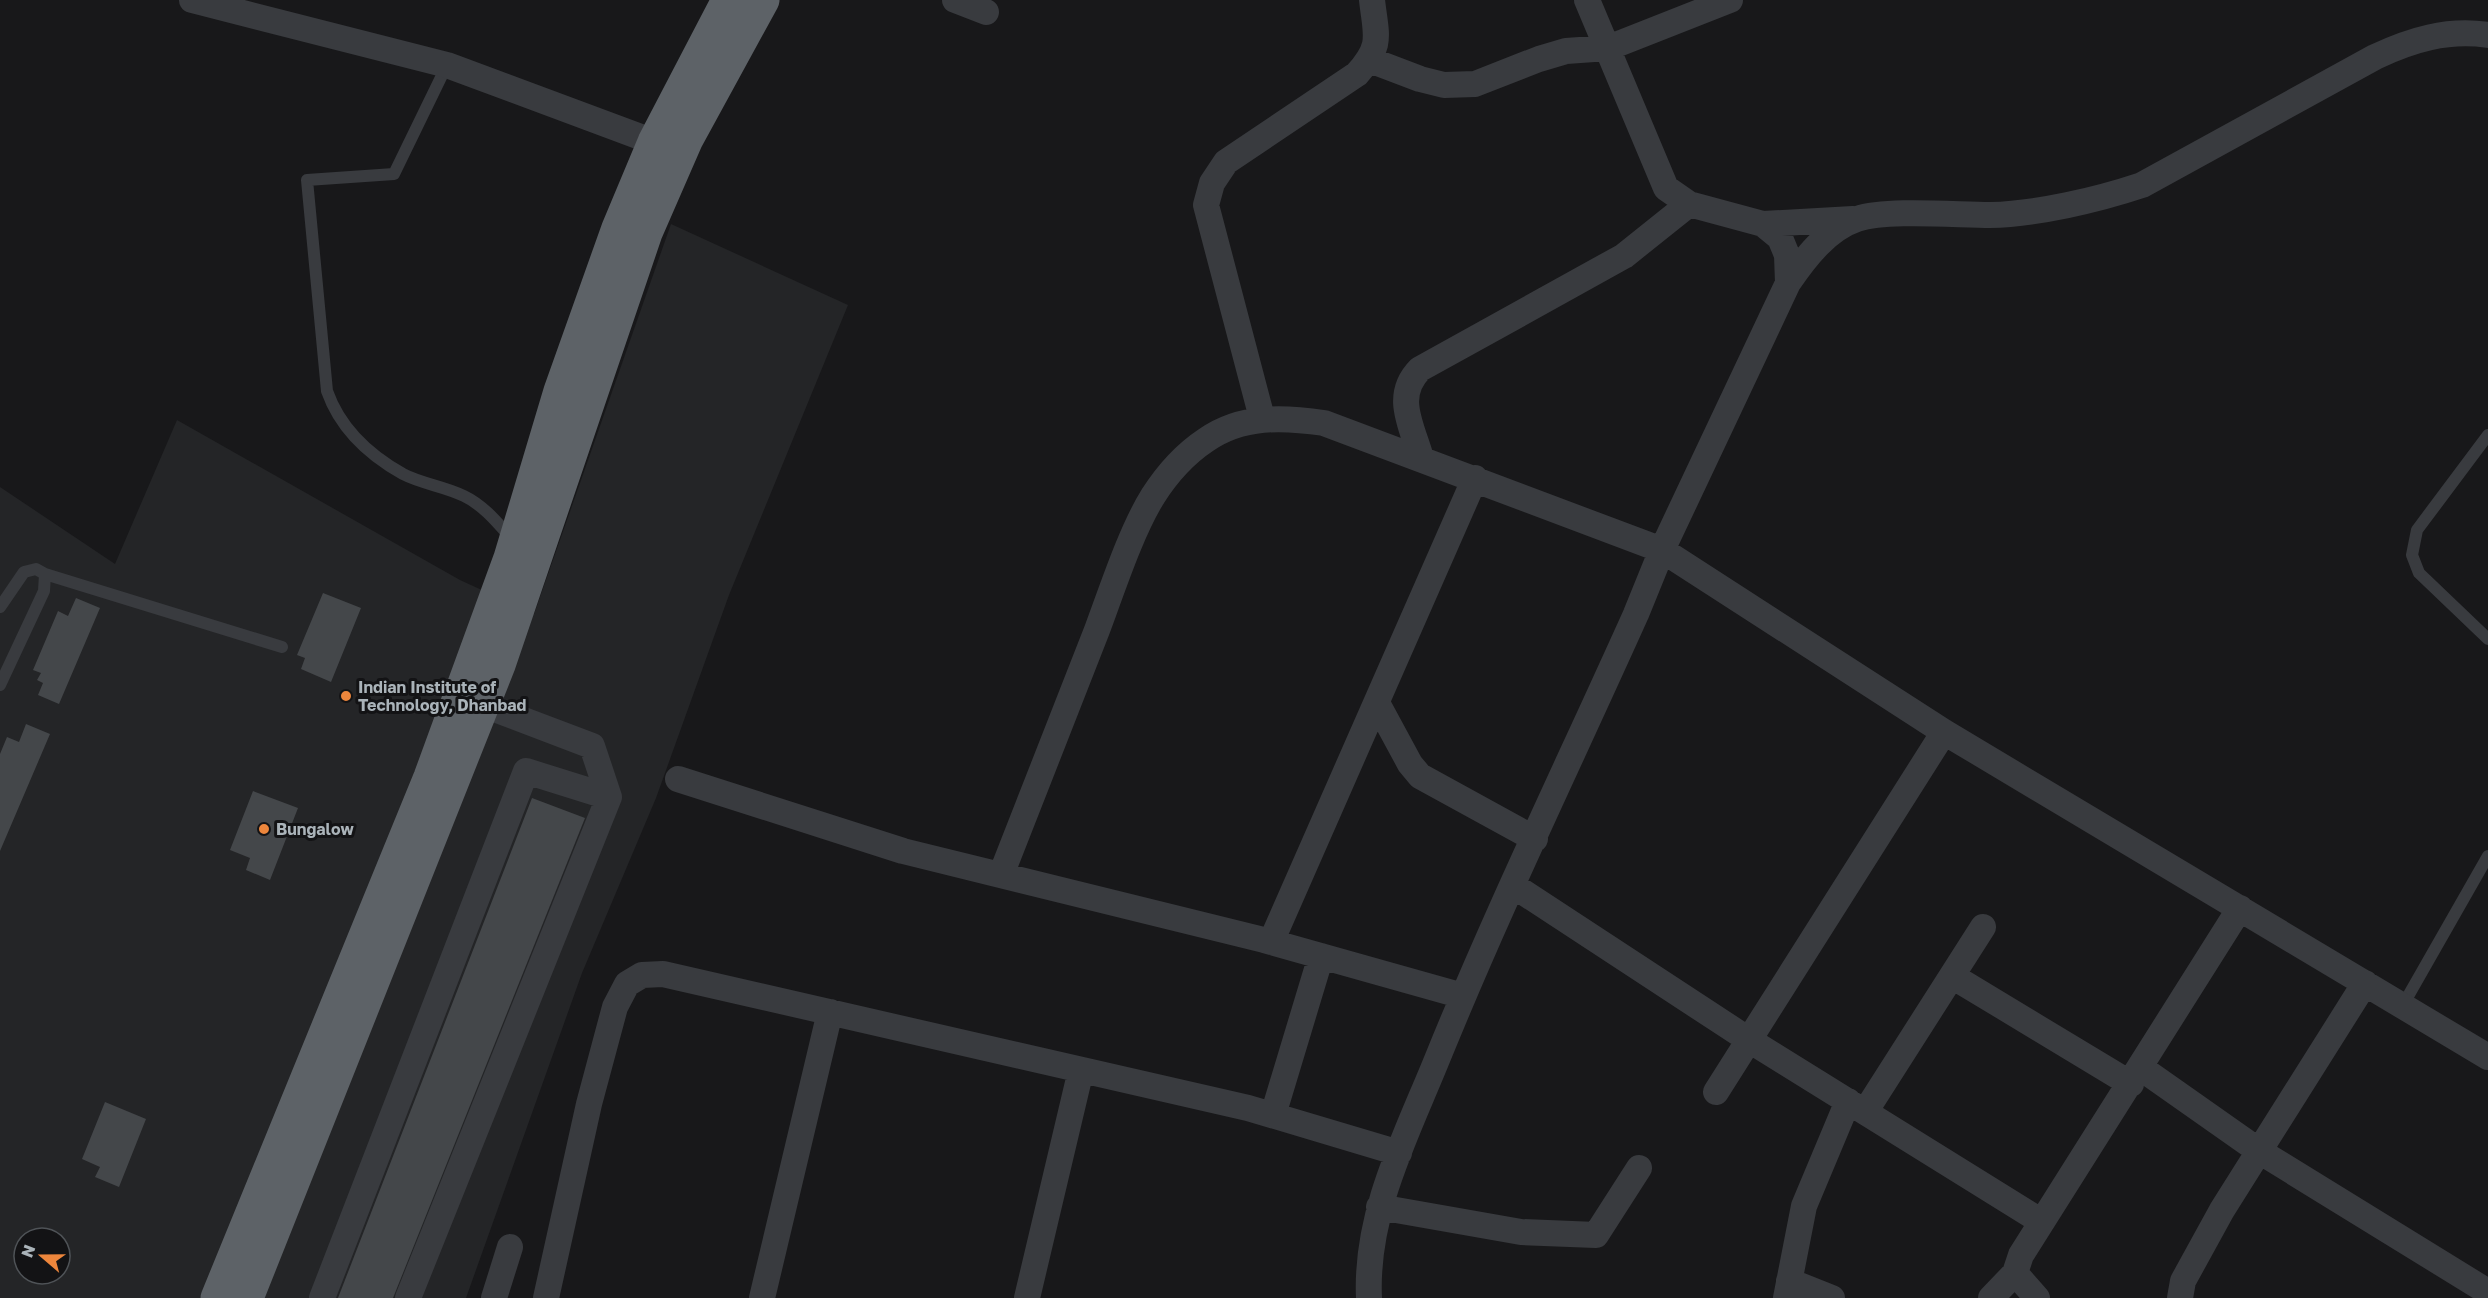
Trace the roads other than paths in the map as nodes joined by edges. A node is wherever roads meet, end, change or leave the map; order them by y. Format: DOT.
graph roads {
  1 [pos="192,0"];
  2 [pos="728,0"];
  3 [pos="763,0"];
  4 [pos="955,0"];
  5 [pos="1372,0"];
  6 [pos="1587,0"];
  7 [pos="1730,0"];
  8 [pos="986,12"];
  9 [pos="2488,35"];
  10 [pos="1608,48"];
  11 [pos="1370,60"];
  12 [pos="447,65"];
  13 [pos="654,142"];
  14 [pos="1689,204"];
  15 [pos="1857,219"];
  16 [pos="1763,224"];
  17 [pos="1788,283"];
  18 [pos="1262,418"];
  19 [pos="2488,435"];
  20 [pos="1421,458"];
  21 [pos="1475,478"];
  22 [pos="515,543"];
  23 [pos="1662,550"];
  24 [pos="45,574"];
  25 [pos="0,607"];
  26 [pos="2488,639"];
  27 [pos="282,647"];
  28 [pos="0,685"];
  29 [pos="1377,703"];
  30 [pos="484,705"];
  31 [pos="1944,732"];
  32 [pos="678,779"];
  33 [pos="609,797"];
  34 [pos="1535,839"];
  35 [pos="2488,856"];
  36 [pos="1001,875"];
  37 [pos="1514,886"];
  38 [pos="2240,908"];
  39 [pos="1983,927"];
  40 [pos="1271,942"];
  41 [pos="1321,956"];
  42 [pos="1952,976"];
  43 [pos="2366,982"];
  44 [pos="1463,996"];
  45 [pos="2403,1005"];
  46 [pos="830,1012"];
  47 [pos="1749,1040"];
  48 [pos="2488,1057"];
  49 [pos="1081,1070"];
  50 [pos="2136,1076"];
  51 [pos="1716,1092"];
  52 [pos="1856,1107"];
  53 [pos="1273,1115"];
  54 [pos="2259,1151"];
  55 [pos="1399,1153"];
  56 [pos="1639,1168"];
  57 [pos="1379,1208"];
  58 [pos="2042,1222"];
  59 [pos="510,1247"];
  60 [pos="2015,1274"];
  61 [pos="1787,1289"];
  62 [pos="2488,1292"];
  63 [pos="217,1298"];
  64 [pos="247,1298"];
  65 [pos="322,1298"];
  66 [pos="408,1298"];
  67 [pos="494,1298"];
  68 [pos="546,1298"];
  69 [pos="762,1298"];
  70 [pos="1027,1298"];
  71 [pos="1369,1298"];
  72 [pos="1832,1298"];
  73 [pos="1991,1298"];
  74 [pos="2037,1298"];
  75 [pos="2180,1298"];
  1 -- 12 [label="street"];
  2 -- 13 [label="highway"];
  3 -- 30 [label="highway"];
  4 -- 8 [label="street"];
  5 -- 11 [label="street"];
  6 -- 10 [label="street"];
  7 -- 10 [label="street"];
  9 -- 15 [label="street"];
  10 -- 11 [label="street"];
  10 -- 14 [label="street"];
  11 -- 18 [label="street"];
  12 -- 13 [label="street"];
  12 -- 22 [label="lane"];
  13 -- 22 [label="highway"];
  14 -- 16 [label="street"];
  14 -- 20 [label="street"];
  15 -- 16 [label="street"];
  15 -- 17 [label="street"];
  16 -- 17 [label="street"];
  17 -- 23 [label="street"];
  18 -- 20 [label="street"];
  18 -- 36 [label="street"];
  19 -- 26 [label="lane"];
  20 -- 21 [label="street"];
  21 -- 23 [label="street"];
  21 -- 29 [label="street"];
  22 -- 63 [label="highway"];
  23 -- 31 [label="street"];
  23 -- 34 [label="street"];
  24 -- 25 [label="lane"];
  24 -- 27 [label="lane"];
  24 -- 28 [label="lane"];
  29 -- 34 [label="street"];
  29 -- 40 [label="street"];
  30 -- 33 [label="street"];
  30 -- 64 [label="highway"];
  31 -- 38 [label="street"];
  31 -- 47 [label="street"];
  32 -- 36 [label="street"];
  33 -- 65 [label="street"];
  33 -- 66 [label="street"];
  34 -- 37 [label="street"];
  35 -- 45 [label="lane"];
  36 -- 40 [label="street"];
  37 -- 44 [label="street"];
  37 -- 47 [label="street"];
  38 -- 43 [label="street"];
  38 -- 50 [label="street"];
  39 -- 42 [label="street"];
  40 -- 41 [label="street"];
  41 -- 44 [label="street"];
  41 -- 53 [label="street"];
  42 -- 50 [label="street"];
  42 -- 52 [label="street"];
  43 -- 45 [label="street"];
  43 -- 54 [label="street"];
  44 -- 55 [label="street"];
  45 -- 48 [label="street"];
  46 -- 49 [label="street"];
  46 -- 68 [label="street"];
  46 -- 69 [label="street"];
  47 -- 51 [label="street"];
  47 -- 52 [label="street"];
  49 -- 53 [label="street"];
  49 -- 70 [label="street"];
  50 -- 54 [label="street"];
  50 -- 58 [label="street"];
  52 -- 58 [label="street"];
  52 -- 61 [label="street"];
  53 -- 55 [label="street"];
  54 -- 62 [label="street"];
  54 -- 75 [label="street"];
  55 -- 57 [label="street"];
  56 -- 57 [label="street"];
  57 -- 71 [label="street"];
  58 -- 60 [label="street"];
  59 -- 67 [label="street"];
  60 -- 73 [label="street"];
  60 -- 74 [label="street"];
  61 -- 72 [label="street"];
}
